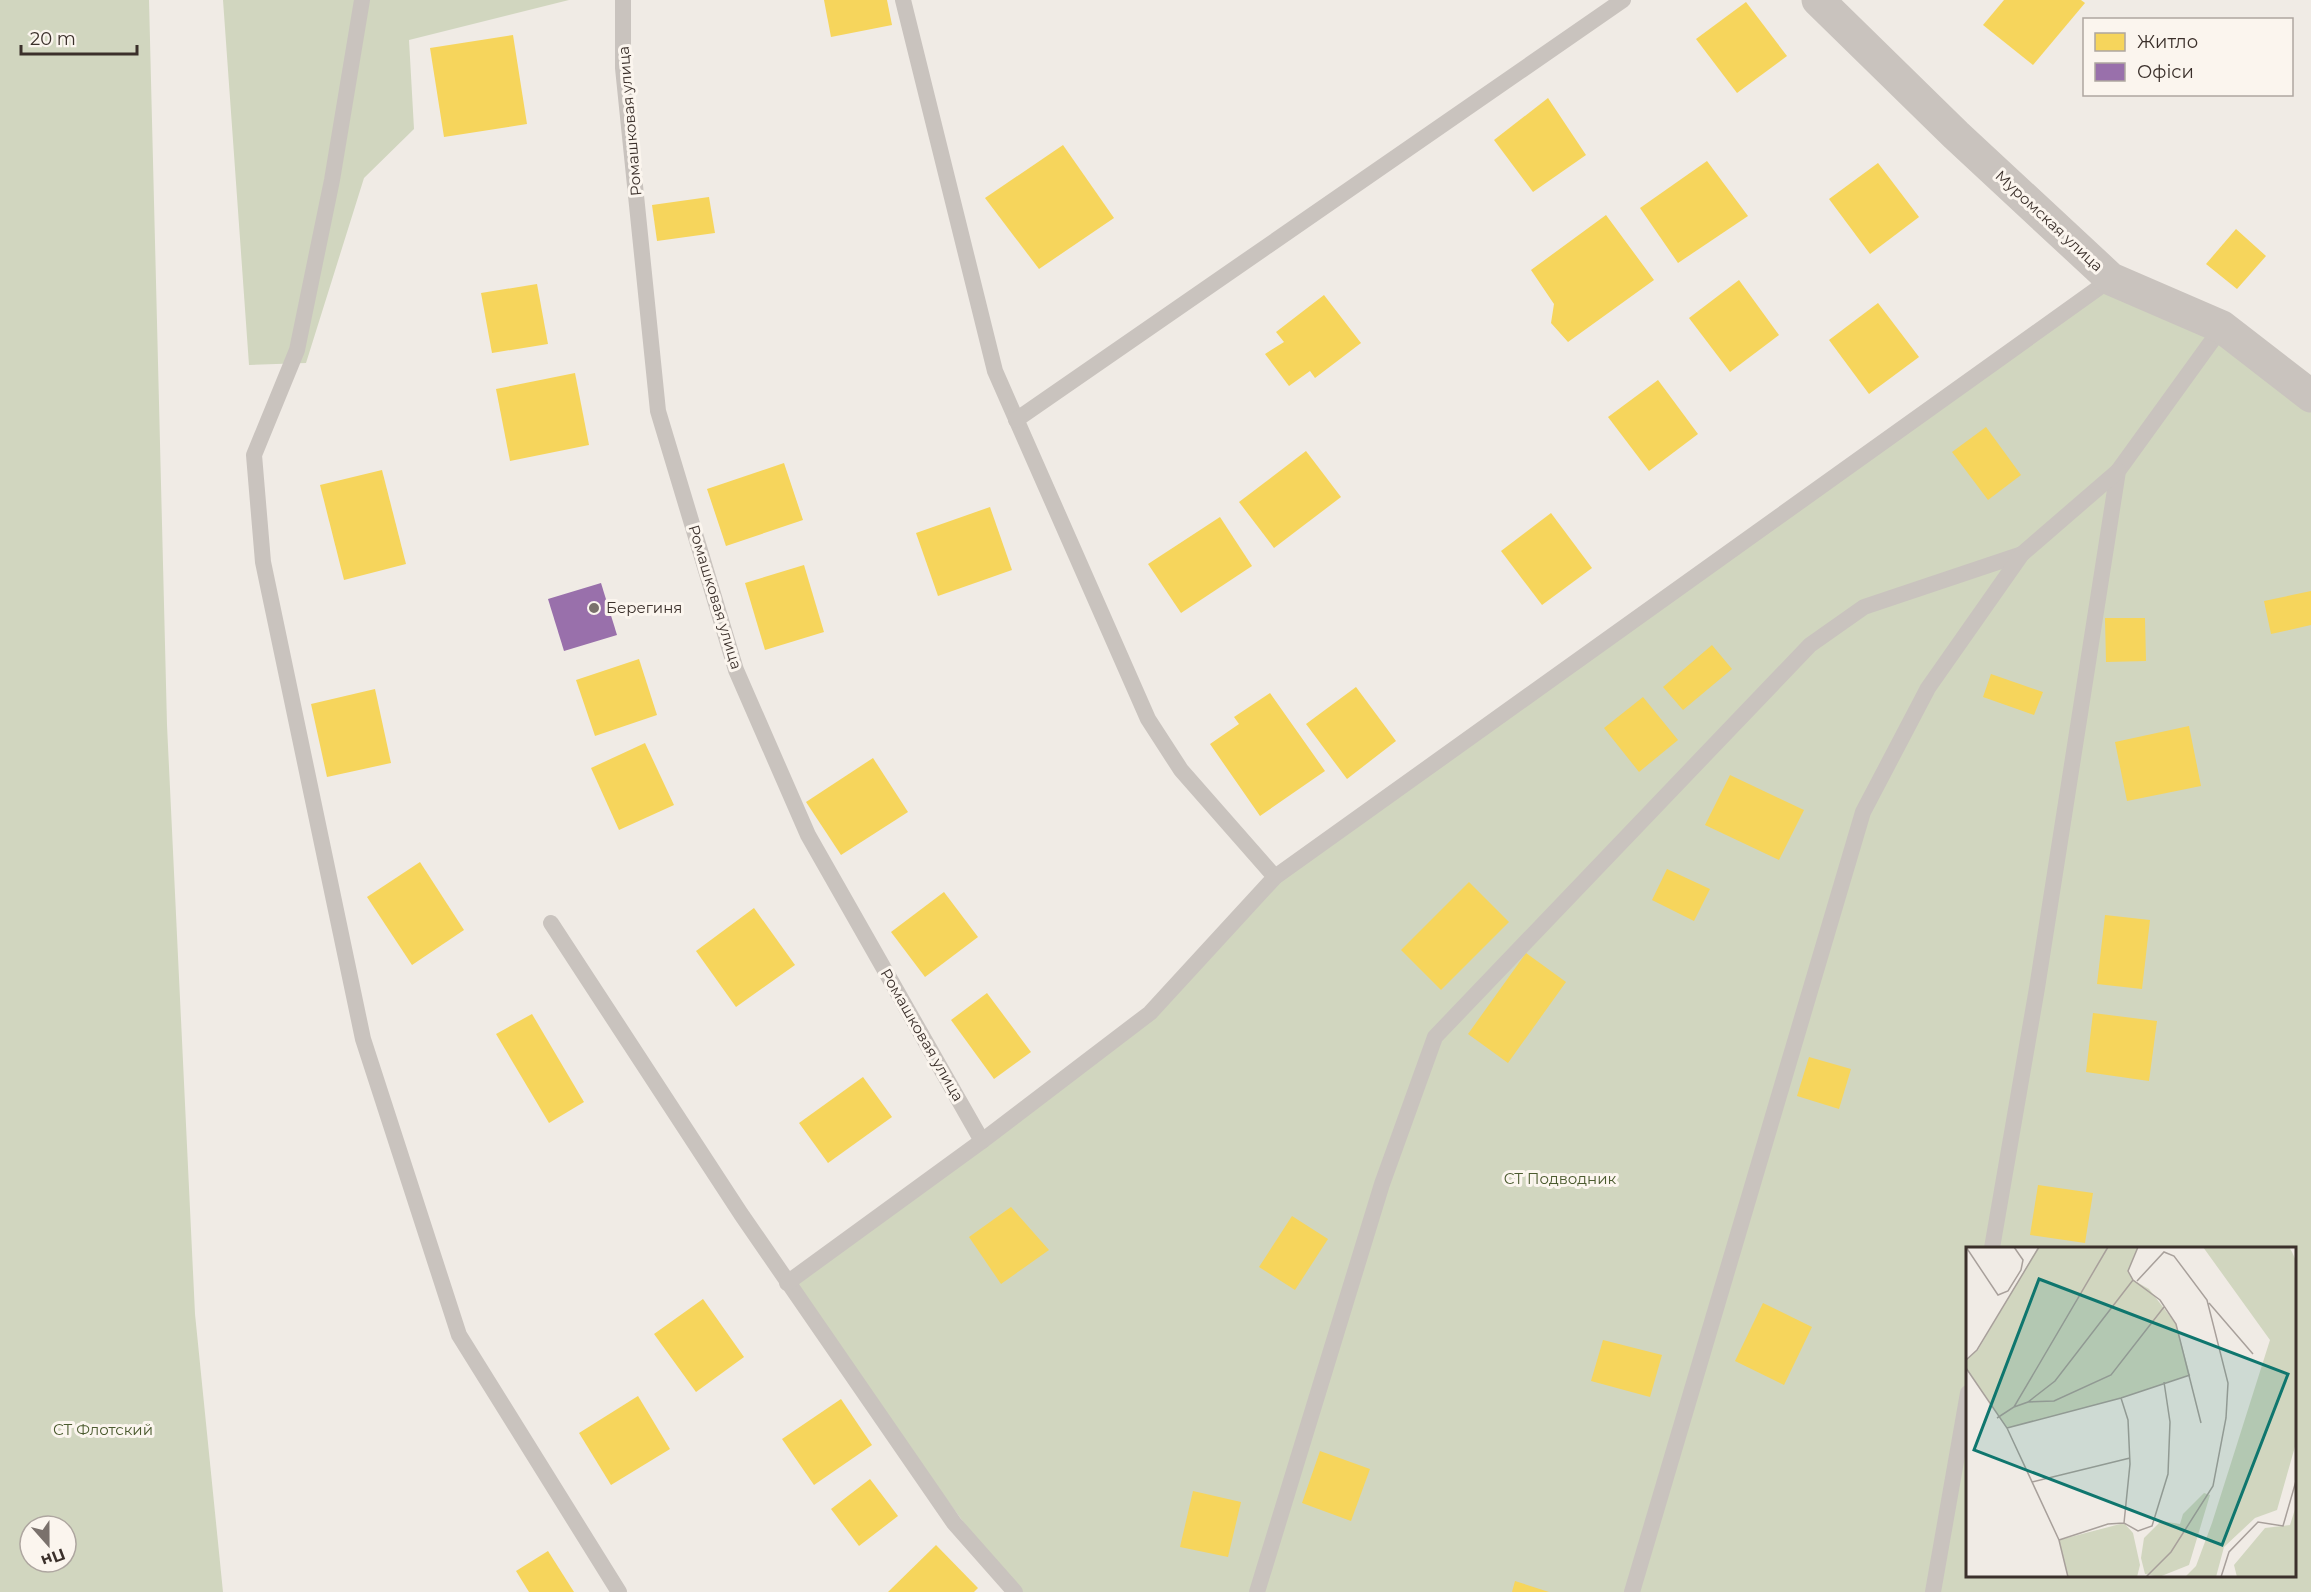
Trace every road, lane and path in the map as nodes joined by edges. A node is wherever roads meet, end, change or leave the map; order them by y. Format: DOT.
graph roads {
  1 [pos="362,0"];
  2 [pos="623,0"];
  3 [pos="903,0"];
  4 [pos="1623,0"];
  5 [pos="1818,0"];
  6 [pos="2111,279"];
  7 [pos="2222,327"];
  8 [pos="2311,396"];
  9 [pos="1016,420"];
  10 [pos="2118,471"];
  11 [pos="2022,554"];
  12 [pos="1275,876"];
  13 [pos="550,923"];
  14 [pos="982,1141"];
  15 [pos="1992,1247"];
  16 [pos="787,1283"];
  17 [pos="1966,1404"];
  18 [pos="619,1592"];
  19 [pos="1014,1592"];
  20 [pos="1257,1592"];
  21 [pos="1632,1592"];
  22 [pos="1933,1592"];
  1 -- 18 [label="lane"];
  2 -- 14 [label="lane, Ромашковая улица"];
  3 -- 9 [label="lane"];
  4 -- 9 [label="lane"];
  5 -- 6 [label="street, Муромская улица"];
  6 -- 7 [label="street, Муромская улица"];
  6 -- 12 [label="lane"];
  7 -- 8 [label="street, Муромская улица"];
  7 -- 10 [label="lane"];
  9 -- 12 [label="lane"];
  10 -- 11 [label="lane"];
  10 -- 15 [label="lane"];
  11 -- 20 [label="lane"];
  11 -- 21 [label="lane"];
  12 -- 14 [label="lane"];
  13 -- 16 [label="lane"];
  14 -- 16 [label="lane"];
  16 -- 19 [label="lane"];
  17 -- 22 [label="lane"];
}
